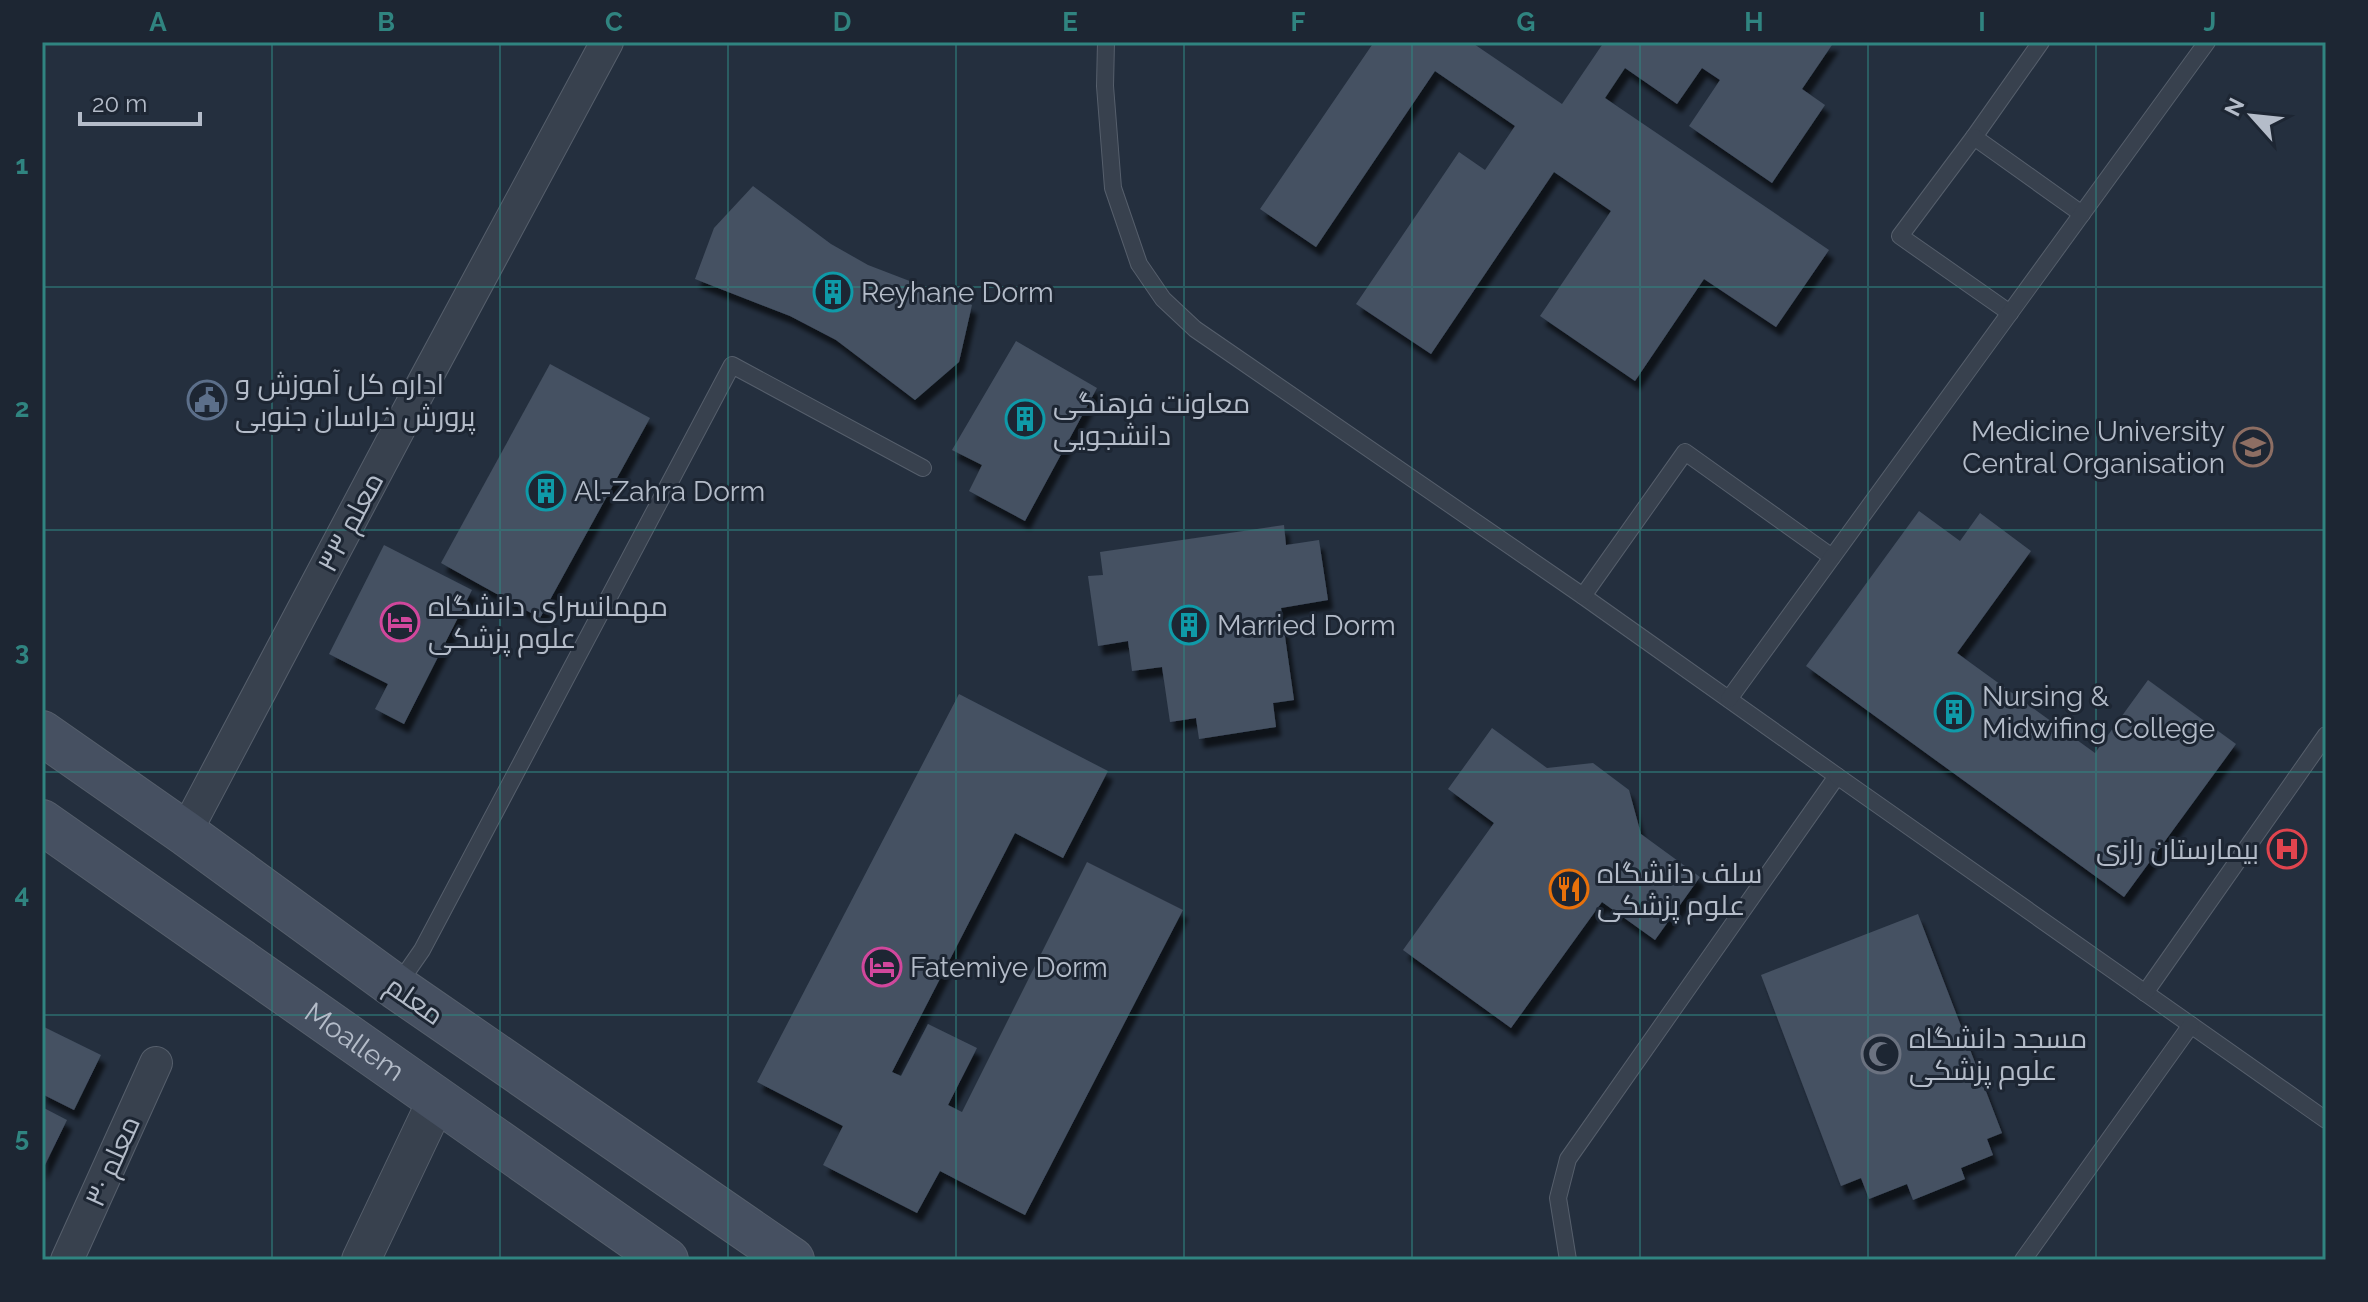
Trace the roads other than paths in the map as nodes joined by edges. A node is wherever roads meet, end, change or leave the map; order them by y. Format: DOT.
graph roads {
  1 [pos="607,42"];
  2 [pos="1106,42"];
  3 [pos="2041,42"];
  4 [pos="2207,42"];
  5 [pos="1974,137"];
  6 [pos="2082,214"];
  7 [pos="2010,313"];
  8 [pos="923,468"];
  9 [pos="1832,557"];
  10 [pos="1583,596"];
  11 [pos="1729,699"];
  12 [pos="42,733"];
  13 [pos="2326,735"];
  14 [pos="1837,776"];
  15 [pos="42,822"];
  16 [pos="185,833"];
  17 [pos="396,987"];
  18 [pos="2145,993"];
  19 [pos="2191,1025"];
  20 [pos="156,1063"];
  21 [pos="437,1100"];
  22 [pos="2326,1120"];
  23 [pos="67,1260"];
  24 [pos="361,1260"];
  25 [pos="666,1260"];
  26 [pos="792,1260"];
  27 [pos="1568,1260"];
  28 [pos="2023,1260"];
  1 -- 16 [label="street, معلم ۳۳"];
  2 -- 10 [label="lane"];
  3 -- 5 [label="lane"];
  4 -- 6 [label="lane"];
  5 -- 6 [label="lane"];
  5 -- 7 [label="lane"];
  6 -- 7 [label="lane"];
  7 -- 9 [label="lane"];
  8 -- 17 [label="lane"];
  9 -- 10 [label="lane"];
  9 -- 11 [label="lane"];
  10 -- 11 [label="lane"];
  11 -- 14 [label="lane"];
  12 -- 16 [label="main road, معلم"];
  13 -- 18 [label="lane"];
  14 -- 18 [label="lane"];
  14 -- 27 [label="lane"];
  15 -- 21 [label="main road, Moallem"];
  16 -- 17 [label="main road, معلم"];
  17 -- 26 [label="main road, معلم"];
  18 -- 19 [label="lane"];
  19 -- 22 [label="lane"];
  19 -- 28 [label="lane"];
  20 -- 23 [label="street, معلم ۳۰"];
  21 -- 24 [label="street"];
  21 -- 25 [label="main road, Moallem"];
}
